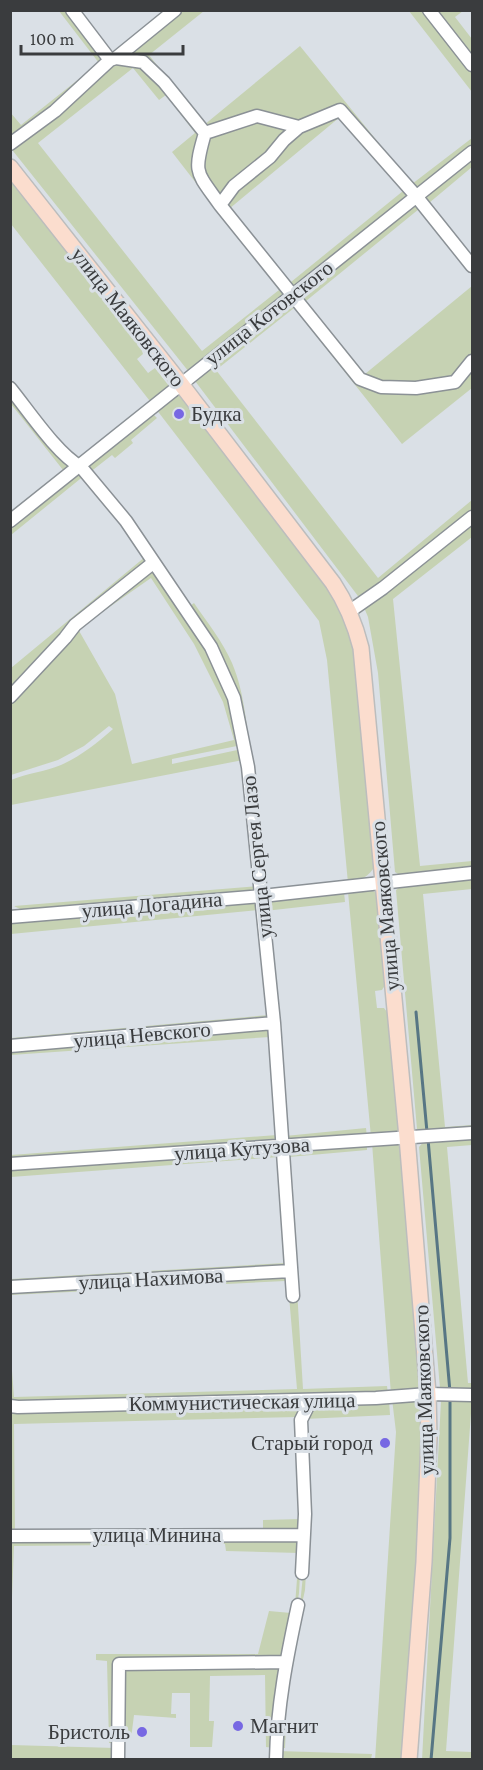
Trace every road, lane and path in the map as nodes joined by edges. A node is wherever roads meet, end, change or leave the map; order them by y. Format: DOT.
graph roads {
  1 [pos="72,10"];
  2 [pos="175,10"];
  3 [pos="429,10"];
  4 [pos="113,59"];
  5 [pos="472,65"];
  6 [pos="299,127"];
  7 [pos="205,133"];
  8 [pos="10,144"];
  9 [pos="472,152"];
  10 [pos="10,167"];
  11 [pos="416,196"];
  12 [pos="220,205"];
  13 [pos="472,266"];
  14 [pos="293,294"];
  15 [pos="472,361"];
  16 [pos="181,384"];
  17 [pos="10,388"];
  18 [pos="81,467"];
  19 [pos="472,517"];
  20 [pos="10,521"];
  21 [pos="153,563"];
  22 [pos="350,610"];
  23 [pos="10,697"];
  24 [pos="472,873"];
  25 [pos="383,883"];
  26 [pos="262,896"];
  27 [pos="10,917"];
  28 [pos="274,1023"];
  29 [pos="10,1046"];
  30 [pos="472,1133"];
  31 [pos="407,1137"];
  32 [pos="284,1146"];
  33 [pos="10,1164"];
  34 [pos="291,1272"];
  35 [pos="10,1287"];
  36 [pos="293,1296"];
  37 [pos="428,1394"];
  38 [pos="472,1395"];
  39 [pos="310,1400"];
  40 [pos="10,1406"];
  41 [pos="304,1535"];
  42 [pos="10,1536"];
  43 [pos="302,1573"];
  44 [pos="298,1605"];
  45 [pos="286,1662"];
  46 [pos="118,1760"];
  47 [pos="276,1760"];
  48 [pos="409,1760"];
  1 -- 4 [label="street"];
  2 -- 4 [label="street"];
  3 -- 5 [label="street"];
  4 -- 7 [label="street"];
  4 -- 8 [label="street"];
  6 -- 7 [label="street"];
  6 -- 11 [label="street"];
  6 -- 12 [label="street"];
  7 -- 12 [label="street"];
  9 -- 11 [label="street, улица Котовского"];
  10 -- 16 [label="main road, улица Маяковского"];
  11 -- 13 [label="street"];
  11 -- 14 [label="street, улица Котовского"];
  12 -- 14 [label="street"];
  14 -- 15 [label="street"];
  14 -- 16 [label="street, улица Котовского"];
  16 -- 18 [label="street, улица Котовского"];
  16 -- 22 [label="main road, улица Маяковского"];
  17 -- 18 [label="street, улица Сергея Лазо"];
  18 -- 20 [label="street, улица Котовского"];
  18 -- 21 [label="street, улица Сергея Лазо"];
  19 -- 22 [label="street"];
  21 -- 23 [label="street"];
  21 -- 26 [label="street, улица Сергея Лазо"];
  22 -- 25 [label="main road, улица Маяковского"];
  24 -- 25 [label="street, улица Догадина"];
  25 -- 26 [label="street, улица Догадина"];
  25 -- 31 [label="main road, улица Маяковского"];
  26 -- 27 [label="street, улица Догадина"];
  26 -- 28 [label="street, улица Сергея Лазо"];
  28 -- 29 [label="street, улица Невского"];
  28 -- 32 [label="street, улица Сергея Лазо"];
  30 -- 31 [label="street, улица Кутузова"];
  31 -- 32 [label="street, улица Кутузова"];
  31 -- 37 [label="main road, улица Маяковского"];
  32 -- 33 [label="street, улица Кутузова"];
  32 -- 34 [label="street, улица Сергея Лазо"];
  34 -- 35 [label="street, улица Нахимова"];
  34 -- 36 [label="street, улица Сергея Лазо"];
  37 -- 38 [label="street, Коммунистическая улица"];
  37 -- 39 [label="street, Коммунистическая улица"];
  37 -- 48 [label="main road, улица Маяковского"];
  39 -- 40 [label="street, Коммунистическая улица"];
  39 -- 41 [label="street"];
  41 -- 42 [label="street, улица Минина"];
  41 -- 43 [label="street"];
  44 -- 45 [label="street"];
  45 -- 46 [label="street"];
  45 -- 47 [label="street"];
}
